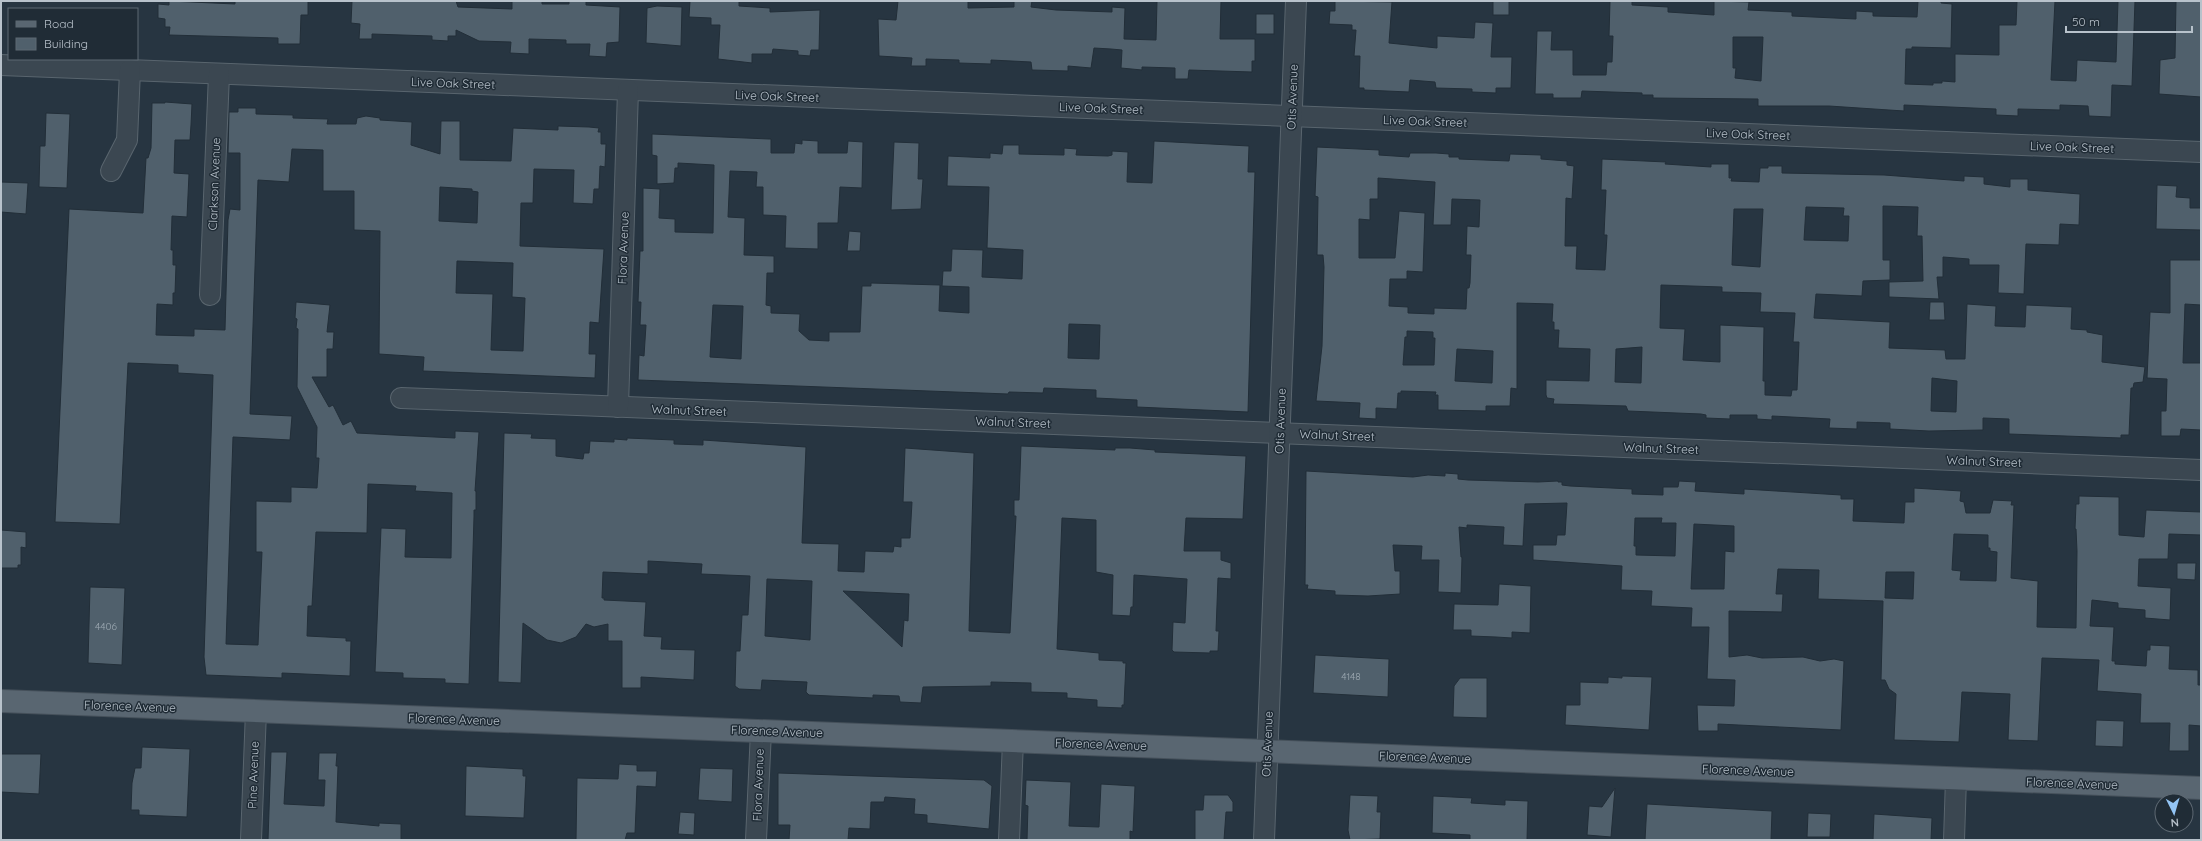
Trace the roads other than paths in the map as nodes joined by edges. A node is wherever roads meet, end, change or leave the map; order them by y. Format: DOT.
graph roads {
  1 [pos="1296,1"];
  2 [pos="1,65"];
  3 [pos="130,70"];
  4 [pos="219,74"];
  5 [pos="628,90"];
  6 [pos="1292,116"];
  7 [pos="2201,152"];
  8 [pos="111,171"];
  9 [pos="210,295"];
  10 [pos="401,398"];
  11 [pos="618,407"];
  12 [pos="1280,433"];
  13 [pos="2201,470"];
  14 [pos="1,700"];
  15 [pos="256,711"];
  16 [pos="760,731"];
  17 [pos="1013,741"];
  18 [pos="1267,751"];
  19 [pos="1956,778"];
  20 [pos="2201,788"];
  21 [pos="251,840"];
  22 [pos="756,840"];
  23 [pos="1009,840"];
  24 [pos="1264,840"];
  25 [pos="1954,840"];
  1 -- 6 [label="street, Otis Avenue"];
  2 -- 3 [label="street, Live Oak Street"];
  3 -- 4 [label="street, Live Oak Street"];
  3 -- 8 [label="street"];
  4 -- 5 [label="street, Live Oak Street"];
  4 -- 9 [label="street, Clarkson Avenue"];
  5 -- 6 [label="street, Live Oak Street"];
  5 -- 11 [label="street, Flora Avenue"];
  6 -- 7 [label="street, Live Oak Street"];
  6 -- 12 [label="street, Otis Avenue"];
  10 -- 11 [label="street, Walnut Street"];
  11 -- 12 [label="street, Walnut Street"];
  12 -- 13 [label="street, Walnut Street"];
  12 -- 18 [label="street, Otis Avenue"];
  14 -- 15 [label="main road, Florence Avenue"];
  15 -- 16 [label="main road, Florence Avenue"];
  15 -- 21 [label="street, Pine Avenue"];
  16 -- 17 [label="main road, Florence Avenue"];
  16 -- 22 [label="street, Flora Avenue"];
  17 -- 18 [label="main road, Florence Avenue"];
  17 -- 23 [label="street"];
  18 -- 19 [label="main road, Florence Avenue"];
  18 -- 24 [label="street, Otis Avenue"];
  19 -- 20 [label="main road, Florence Avenue"];
  19 -- 25 [label="street"];
}
